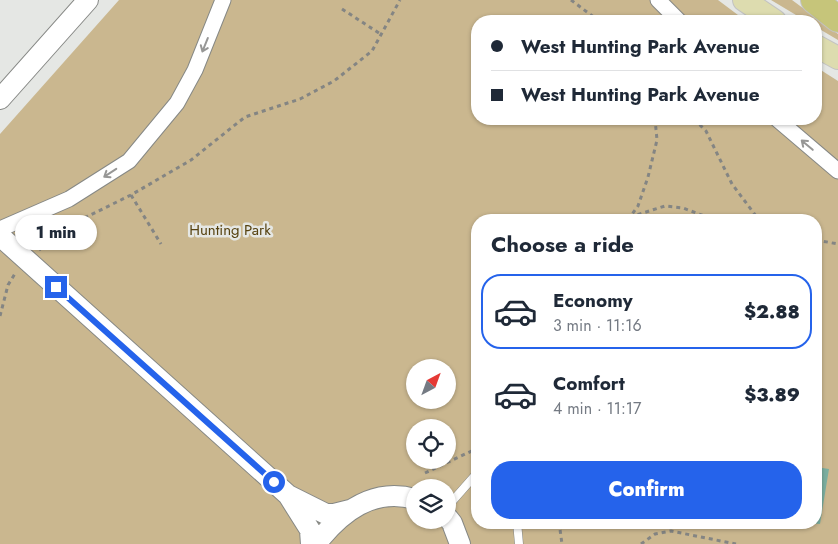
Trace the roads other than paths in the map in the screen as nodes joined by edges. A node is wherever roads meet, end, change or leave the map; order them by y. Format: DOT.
graph roads {
  1 [pos="88,0"];
  2 [pos="223,0"];
  3 [pos="658,0"];
  4 [pos="744,0"];
  5 [pos="814,0"];
  6 [pos="673,15"];
  7 [pos="766,15"];
  8 [pos="838,19"];
  9 [pos="822,49"];
  10 [pos="838,58"];
  11 [pos="0,99"];
  12 [pos="784,125"];
  13 [pos="838,171"];
  14 [pos="0,229"];
  15 [pos="0,236"];
  16 [pos="471,480"];
  17 [pos="288,495"];
  18 [pos="456,497"];
  19 [pos="406,498"];
  20 [pos="350,510"];
  21 [pos="454,529"];
  22 [pos="518,529"];
  23 [pos="311,544"];
  24 [pos="316,544"];
  25 [pos="460,544"];
  26 [pos="519,544"];
  1 -- 11 [label="main road"];
  2 -- 14 [label="street, one-way"];
  3 -- 6 [label="street"];
  4 -- 7 [label="main road"];
  5 -- 8 [label="highway"];
  9 -- 10 [label="main road"];
  13 -- 12 [label="street, one-way"];
  15 -- 17 [label="main road"];
  16 -- 18 [label="lane"];
  17 -- 20 [label="main road"];
  17 -- 23 [label="main road"];
  19 -- 20 [label="main road"];
  20 -- 24 [label="main road"];
  21 -- 25 [label="main road"];
  22 -- 26 [label="lane"];
}
